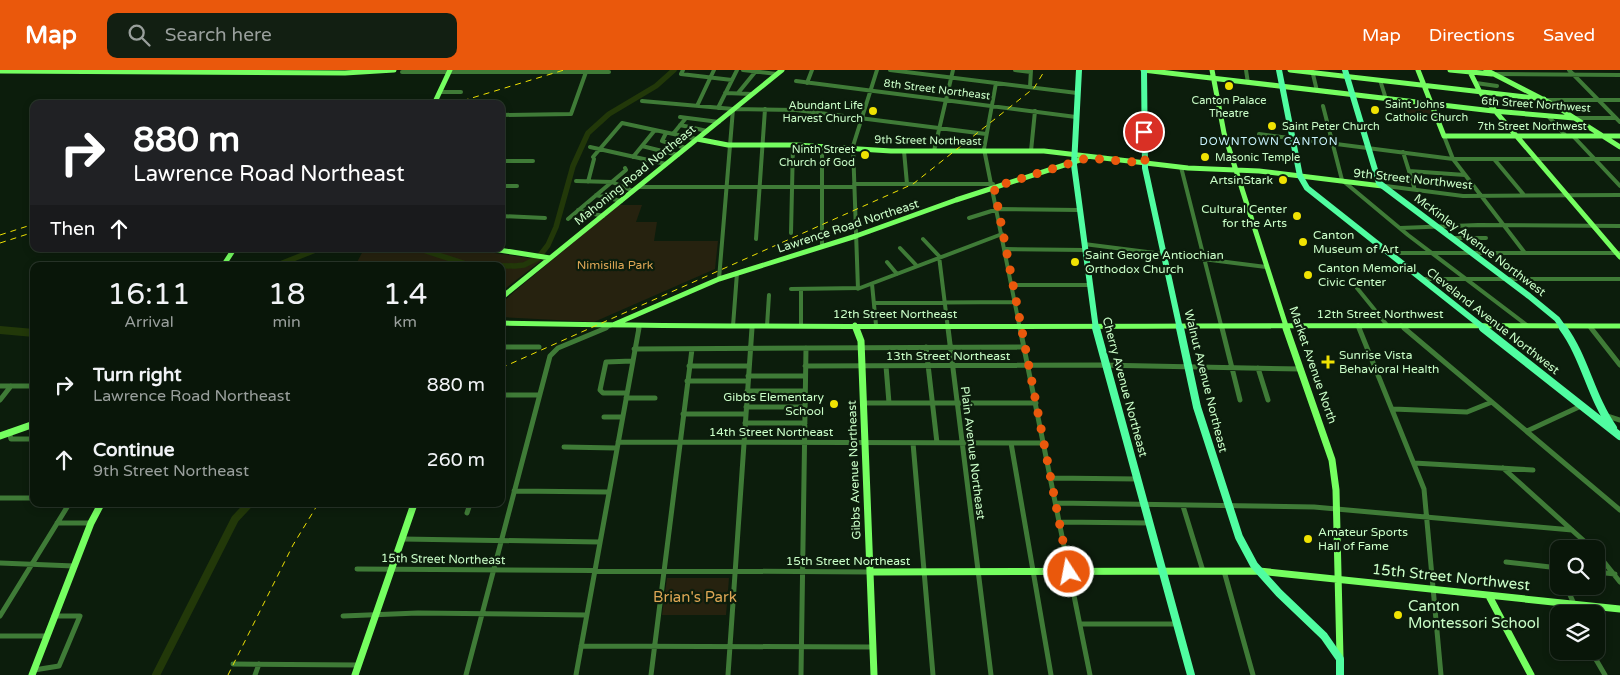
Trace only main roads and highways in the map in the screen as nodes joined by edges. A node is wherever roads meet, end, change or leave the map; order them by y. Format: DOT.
graph roads {
  1 [pos="1079,70"];
  2 [pos="1143,70"];
  3 [pos="1279,70"];
  4 [pos="1346,73"];
  5 [pos="1619,434"];
  6 [pos="1340,659"];
  7 [pos="1191,675"];
  8 [pos="1340,675"];
  1 -- 7 [label="main road, Cherry Avenue Northeast"];
  2 -- 6 [label="main road, Walnut Avenue Northeast"];
  3 -- 5 [label="main road, Cleveland Avenue Northwest"];
  4 -- 5 [label="main road, McKinley Avenue Northwest"];
  6 -- 8 [label="main road, Market Avenue North"];
}
